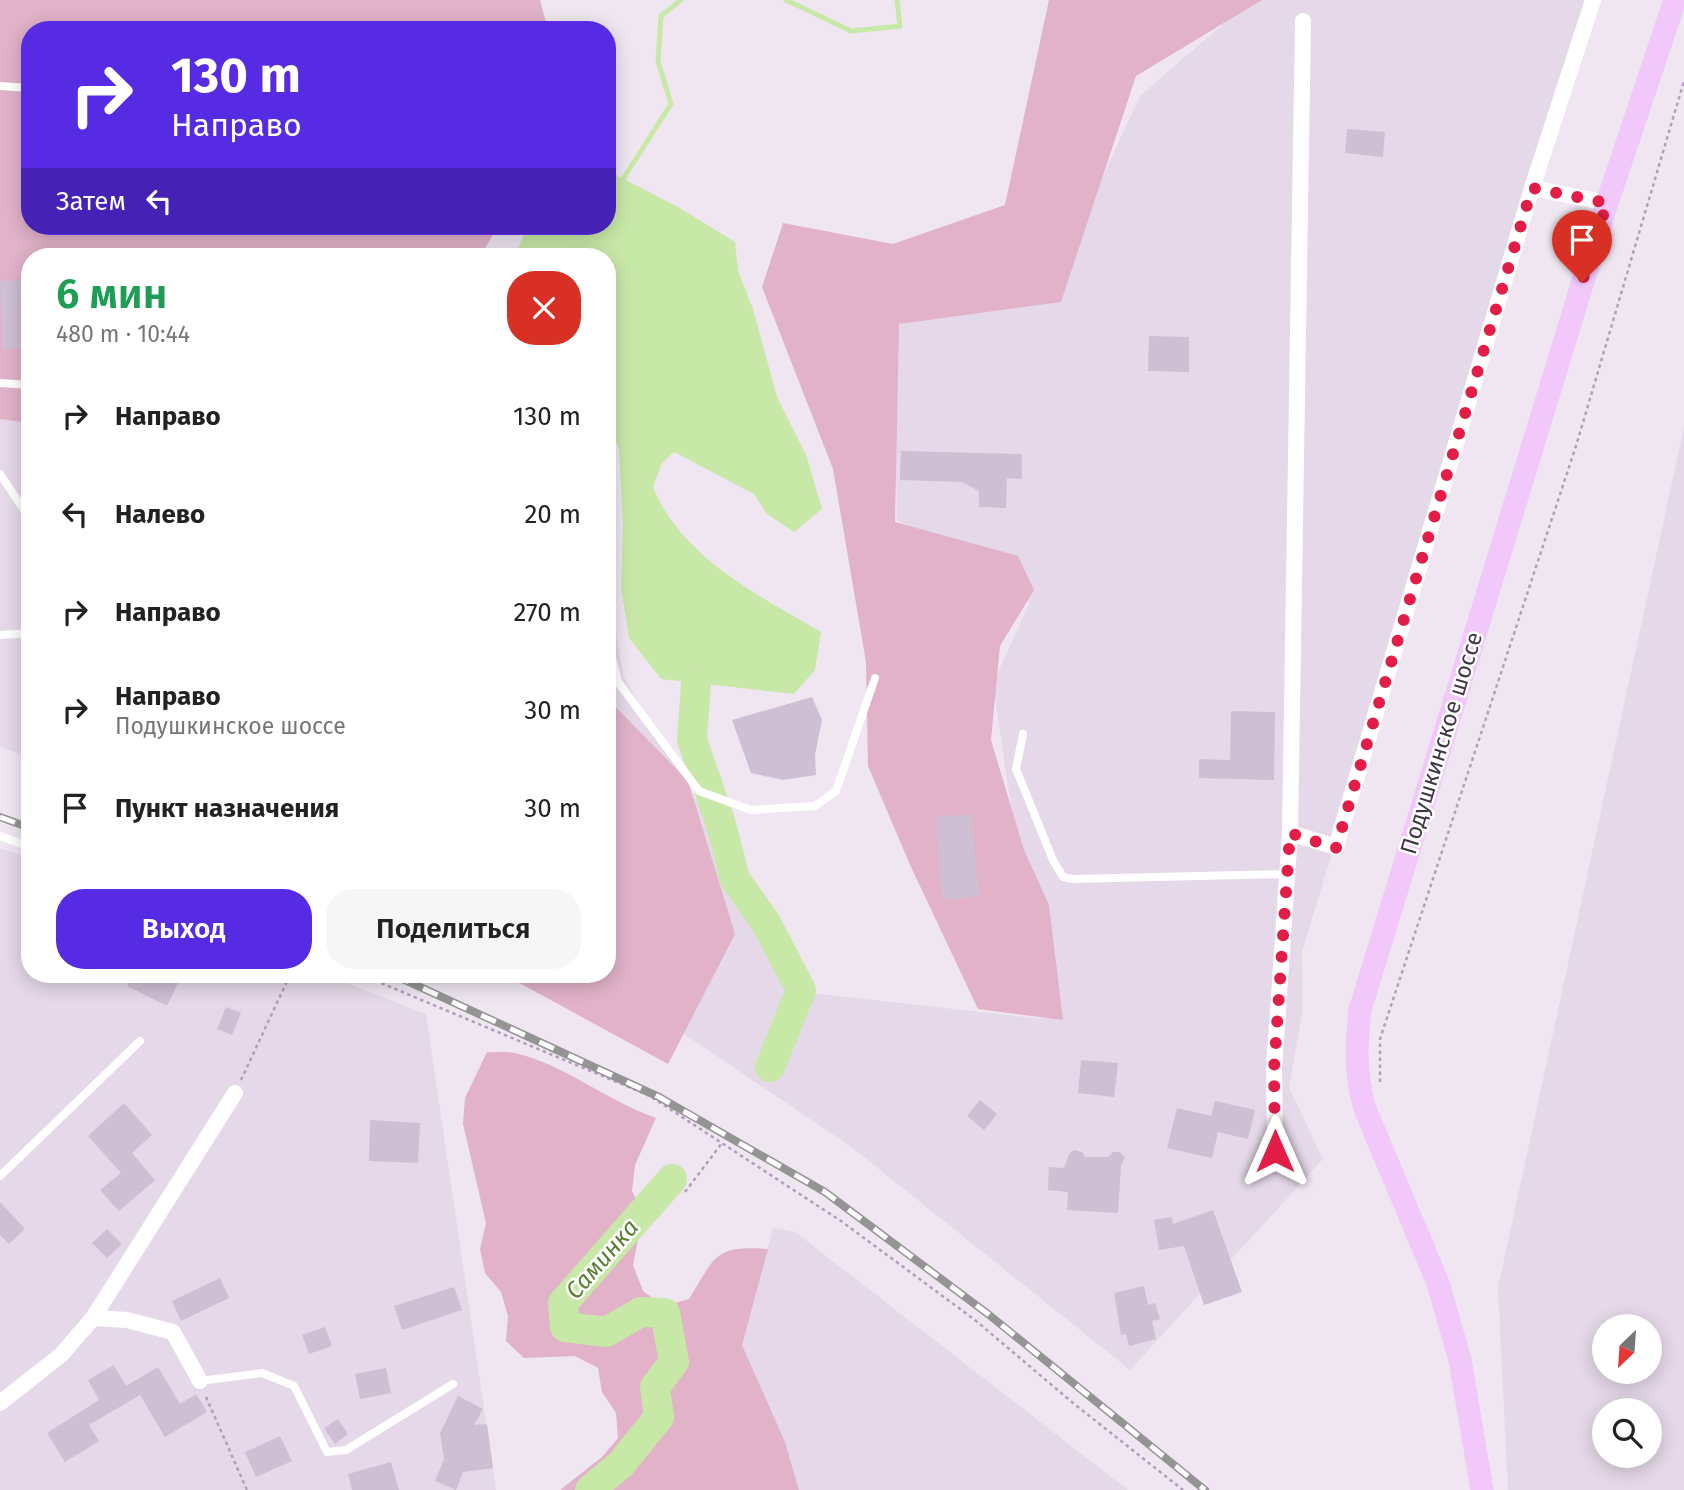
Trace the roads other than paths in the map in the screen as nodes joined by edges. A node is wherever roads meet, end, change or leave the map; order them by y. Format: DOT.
graph roads {
  1 [pos="1593,0"];
  2 [pos="1675,0"];
  3 [pos="1303,21"];
  4 [pos="0,86"];
  5 [pos="21,87"];
  6 [pos="1532,188"];
  7 [pos="1607,203"];
  8 [pos="0,383"];
  9 [pos="21,384"];
  10 [pos="0,474"];
  11 [pos="21,506"];
  12 [pos="21,634"];
  13 [pos="0,635"];
  14 [pos="616,674"];
  15 [pos="874,678"];
  16 [pos="1023,734"];
  17 [pos="1290,833"];
  18 [pos="0,836"];
  19 [pos="21,844"];
  20 [pos="1287,874"];
  21 [pos="140,1041"];
  22 [pos="235,1093"];
  23 [pos="1275,1151"];
  24 [pos="0,1176"];
  25 [pos="93,1318"];
  26 [pos="200,1381"];
  27 [pos="453,1384"];
  28 [pos="0,1403"];
  29 [pos="1482,1490"];
  1 -- 6 [label="street"];
  2 -- 7 [label="main road, Подушкинское шоссе"];
  3 -- 17 [label="street"];
  4 -- 5 [label="lane"];
  6 -- 7 [label="street"];
  6 -- 17 [label="street"];
  7 -- 29 [label="main road, Подушкинское шоссе"];
  8 -- 9 [label="lane"];
  10 -- 11 [label="lane"];
  12 -- 13 [label="lane"];
  14 -- 15 [label="lane"];
  16 -- 20 [label="lane"];
  17 -- 20 [label="street"];
  18 -- 19 [label="lane"];
  20 -- 23 [label="street"];
  21 -- 24 [label="lane"];
  22 -- 25 [label="street"];
  25 -- 26 [label="street"];
  25 -- 28 [label="street"];
  26 -- 27 [label="lane"];
}
